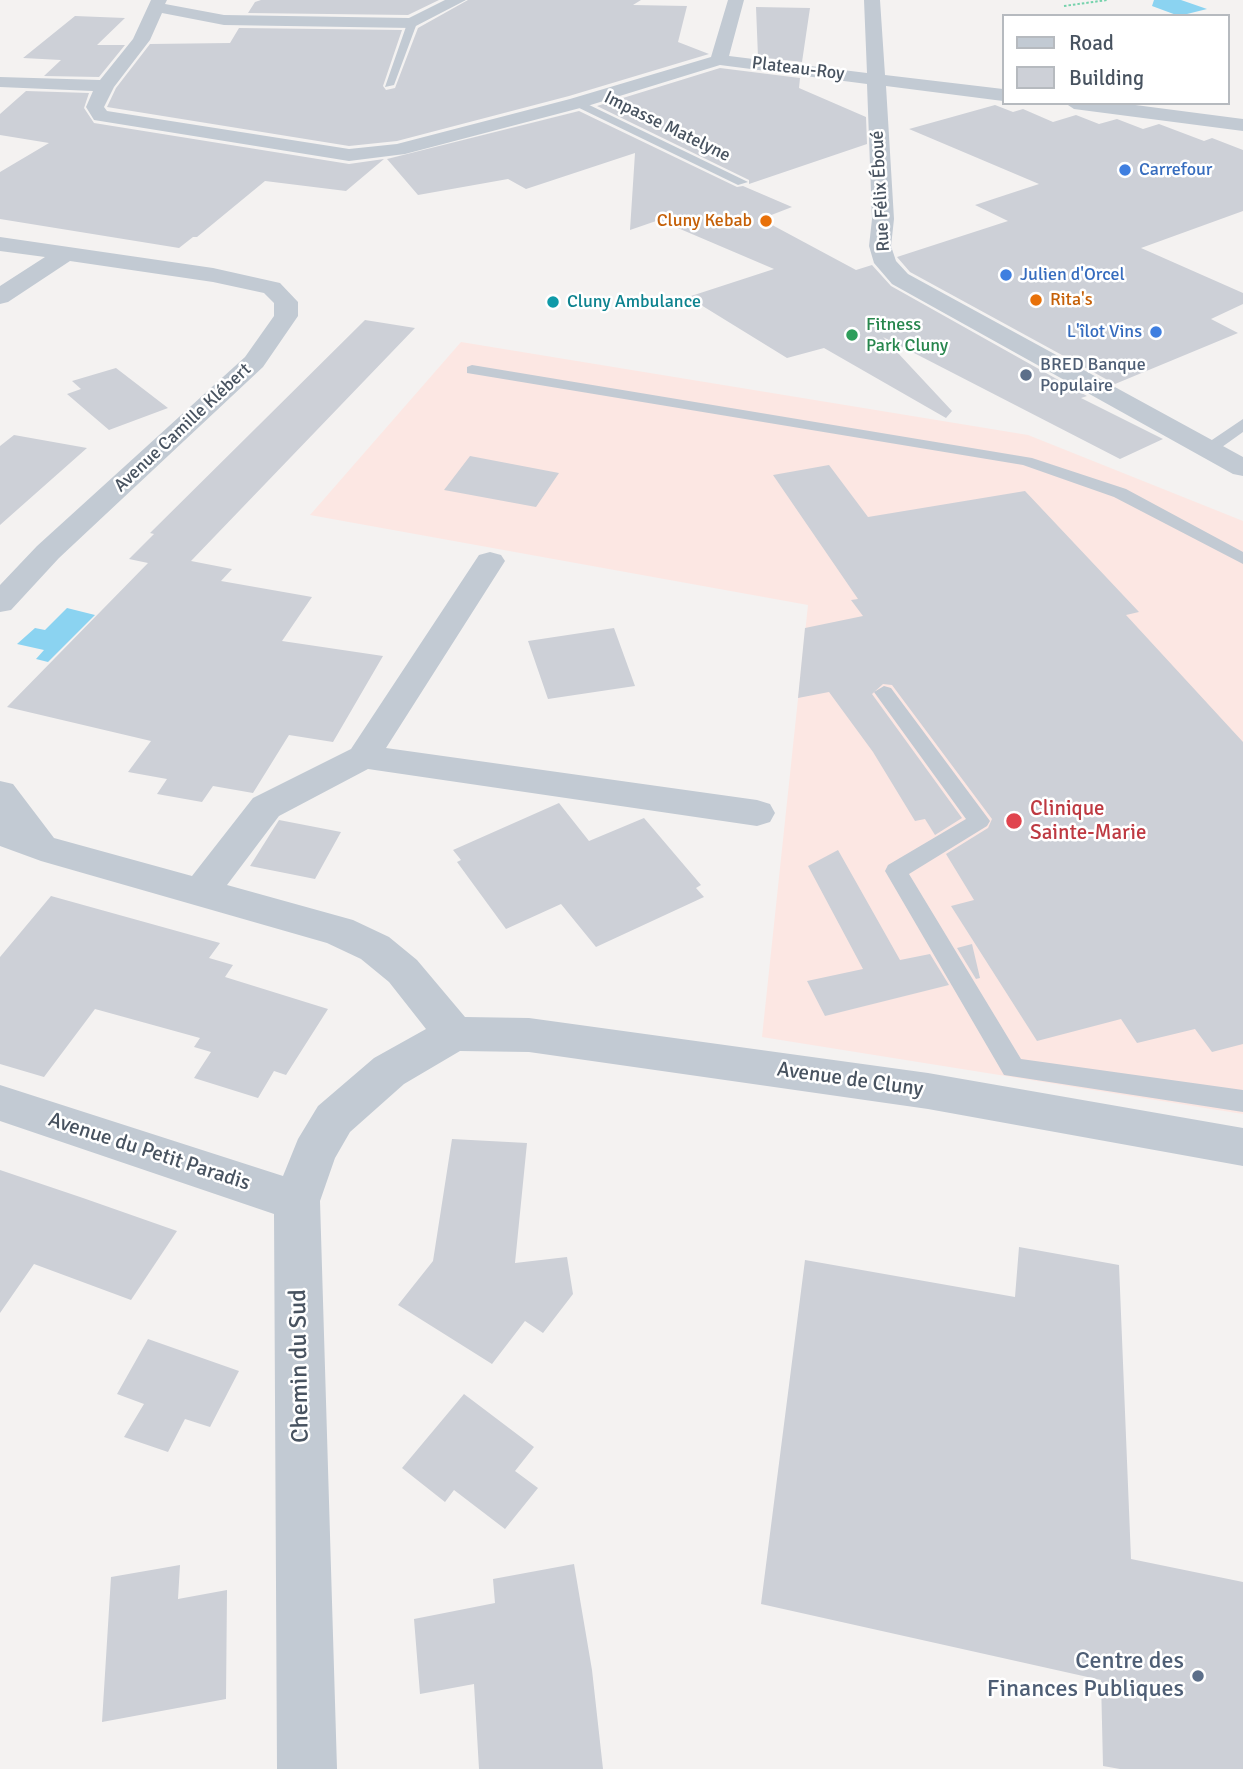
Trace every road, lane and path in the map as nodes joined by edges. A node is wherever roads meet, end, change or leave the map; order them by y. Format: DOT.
graph roads {
  1 [pos="458,0"];
  2 [pos="736,0"];
  3 [pos="872,0"];
  4 [pos="1107,0"];
  5 [pos="158,3"];
  6 [pos="1064,6"];
  7 [pos="224,20"];
  8 [pos="412,23"];
  9 [pos="189,29"];
  10 [pos="165,34"];
  11 [pos="876,36"];
  12 [pos="141,40"];
  13 [pos="856,45"];
  14 [pos="895,50"];
  15 [pos="821,55"];
  16 [pos="719,60"];
  17 [pos="748,63"];
  18 [pos="919,67"];
  19 [pos="877,78"];
  20 [pos="0,82"];
  21 [pos="389,85"];
  22 [pos="105,86"];
  23 [pos="842,94"];
  24 [pos="1002,95"];
  25 [pos="1002,95"];
  26 [pos="1002,95"];
  27 [pos="577,103"];
  28 [pos="921,105"];
  29 [pos="1088,105"];
  30 [pos="900,113"];
  31 [pos="868,115"];
  32 [pos="1243,125"];
  33 [pos="742,182"];
  34 [pos="0,244"];
  35 [pos="65,254"];
  36 [pos="0,297"];
  37 [pos="472,370"];
  38 [pos="1243,424"];
  39 [pos="1209,449"];
  40 [pos="1243,468"];
  41 [pos="1243,559"];
  42 [pos="490,561"];
  43 [pos="0,603"];
  44 [pos="884,692"];
  45 [pos="363,757"];
  46 [pos="0,793"];
  47 [pos="757,813"];
  48 [pos="0,832"];
  49 [pos="41,848"];
  50 [pos="200,893"];
  51 [pos="454,1034"];
  52 [pos="1243,1101"];
  53 [pos="0,1103"];
  54 [pos="1243,1147"];
  55 [pos="297,1201"];
  56 [pos="307,1769"];
  1 -- 8 [label="street"];
  2 -- 16 [label="street"];
  3 -- 11 [label="street, Rue Félix Éboué"];
  4 -- 6 [label="path"];
  5 -- 7 [label="street"];
  5 -- 12 [label="street"];
  7 -- 8 [label="street"];
  7 -- 9 [label="street"];
  8 -- 21 [label="lane"];
  10 -- 12 [label="street"];
  11 -- 13 [label="street"];
  11 -- 14 [label="street"];
  11 -- 19 [label="street, Rue Félix Éboué"];
  12 -- 22 [label="street"];
  15 -- 17 [label="street"];
  16 -- 17 [label="street, Plateau-Roy"];
  16 -- 27 [label="street"];
  17 -- 19 [label="street, Plateau-Roy"];
  17 -- 23 [label="street"];
  18 -- 25 [label="street"];
  19 -- 24 [label="street, Plateau-Roy"];
  19 -- 31 [label="street, Rue Félix Éboué"];
  20 -- 22 [label="street"];
  22 -- 27 [label="street"];
  26 -- 28 [label="street"];
  27 -- 33 [label="lane, Impasse Matelyne"];
  29 -- 32 [label="street"];
  30 -- 31 [label="street"];
  31 -- 39 [label="street, Rue Félix Éboué"];
  34 -- 35 [label="street, Avenue Camille Klébert"];
  35 -- 36 [label="street"];
  35 -- 43 [label="street, Avenue Camille Klébert"];
  37 -- 41 [label="lane"];
  38 -- 39 [label="lane"];
  39 -- 40 [label="street, Rue Félix Éboué"];
  42 -- 45 [label="street"];
  44 -- 52 [label="lane"];
  45 -- 47 [label="street"];
  45 -- 50 [label="street"];
  46 -- 49 [label="street"];
  48 -- 49 [label="street"];
  49 -- 50 [label="street"];
  50 -- 51 [label="street"];
  51 -- 54 [label="street, Avenue de Cluny"];
  51 -- 55 [label="street, Chemin du Sud"];
  53 -- 55 [label="street, Avenue du Petit Paradis"];
  55 -- 56 [label="street, Chemin du Sud"];
}
